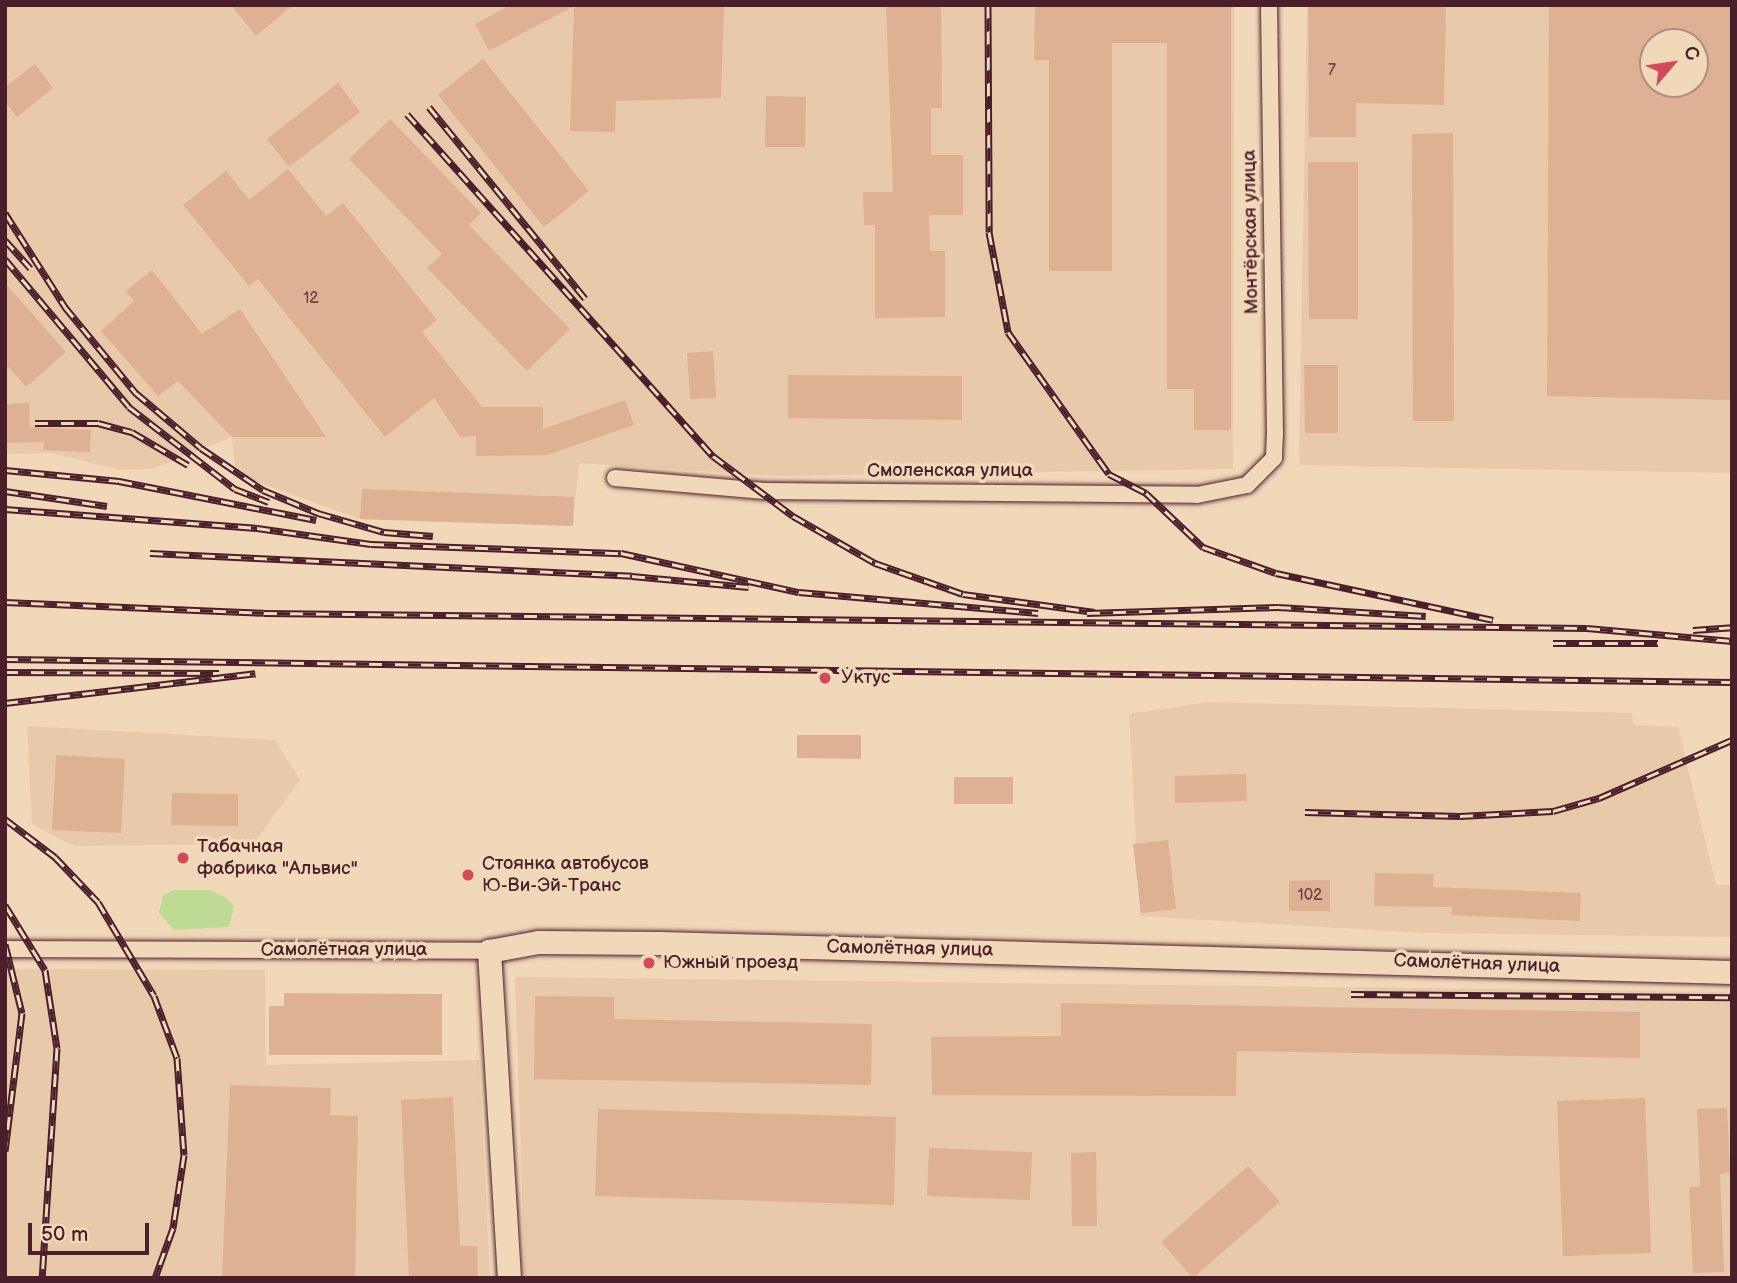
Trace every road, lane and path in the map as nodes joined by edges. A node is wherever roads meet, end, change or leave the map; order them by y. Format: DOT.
graph roads {
  1 [pos="1269,5"];
  2 [pos="1274,458"];
  3 [pos="615,478"];
  4 [pos="5,949"];
  5 [pos="489,951"];
  6 [pos="1732,972"];
  7 [pos="509,1278"];
  1 -- 2 [label="street, Монтёрская улица"];
  2 -- 3 [label="street, Смоленская улица"];
  4 -- 5 [label="street, Самолётная улица"];
  5 -- 6 [label="main road, Самолётная улица"];
  5 -- 7 [label="main road"];
}
